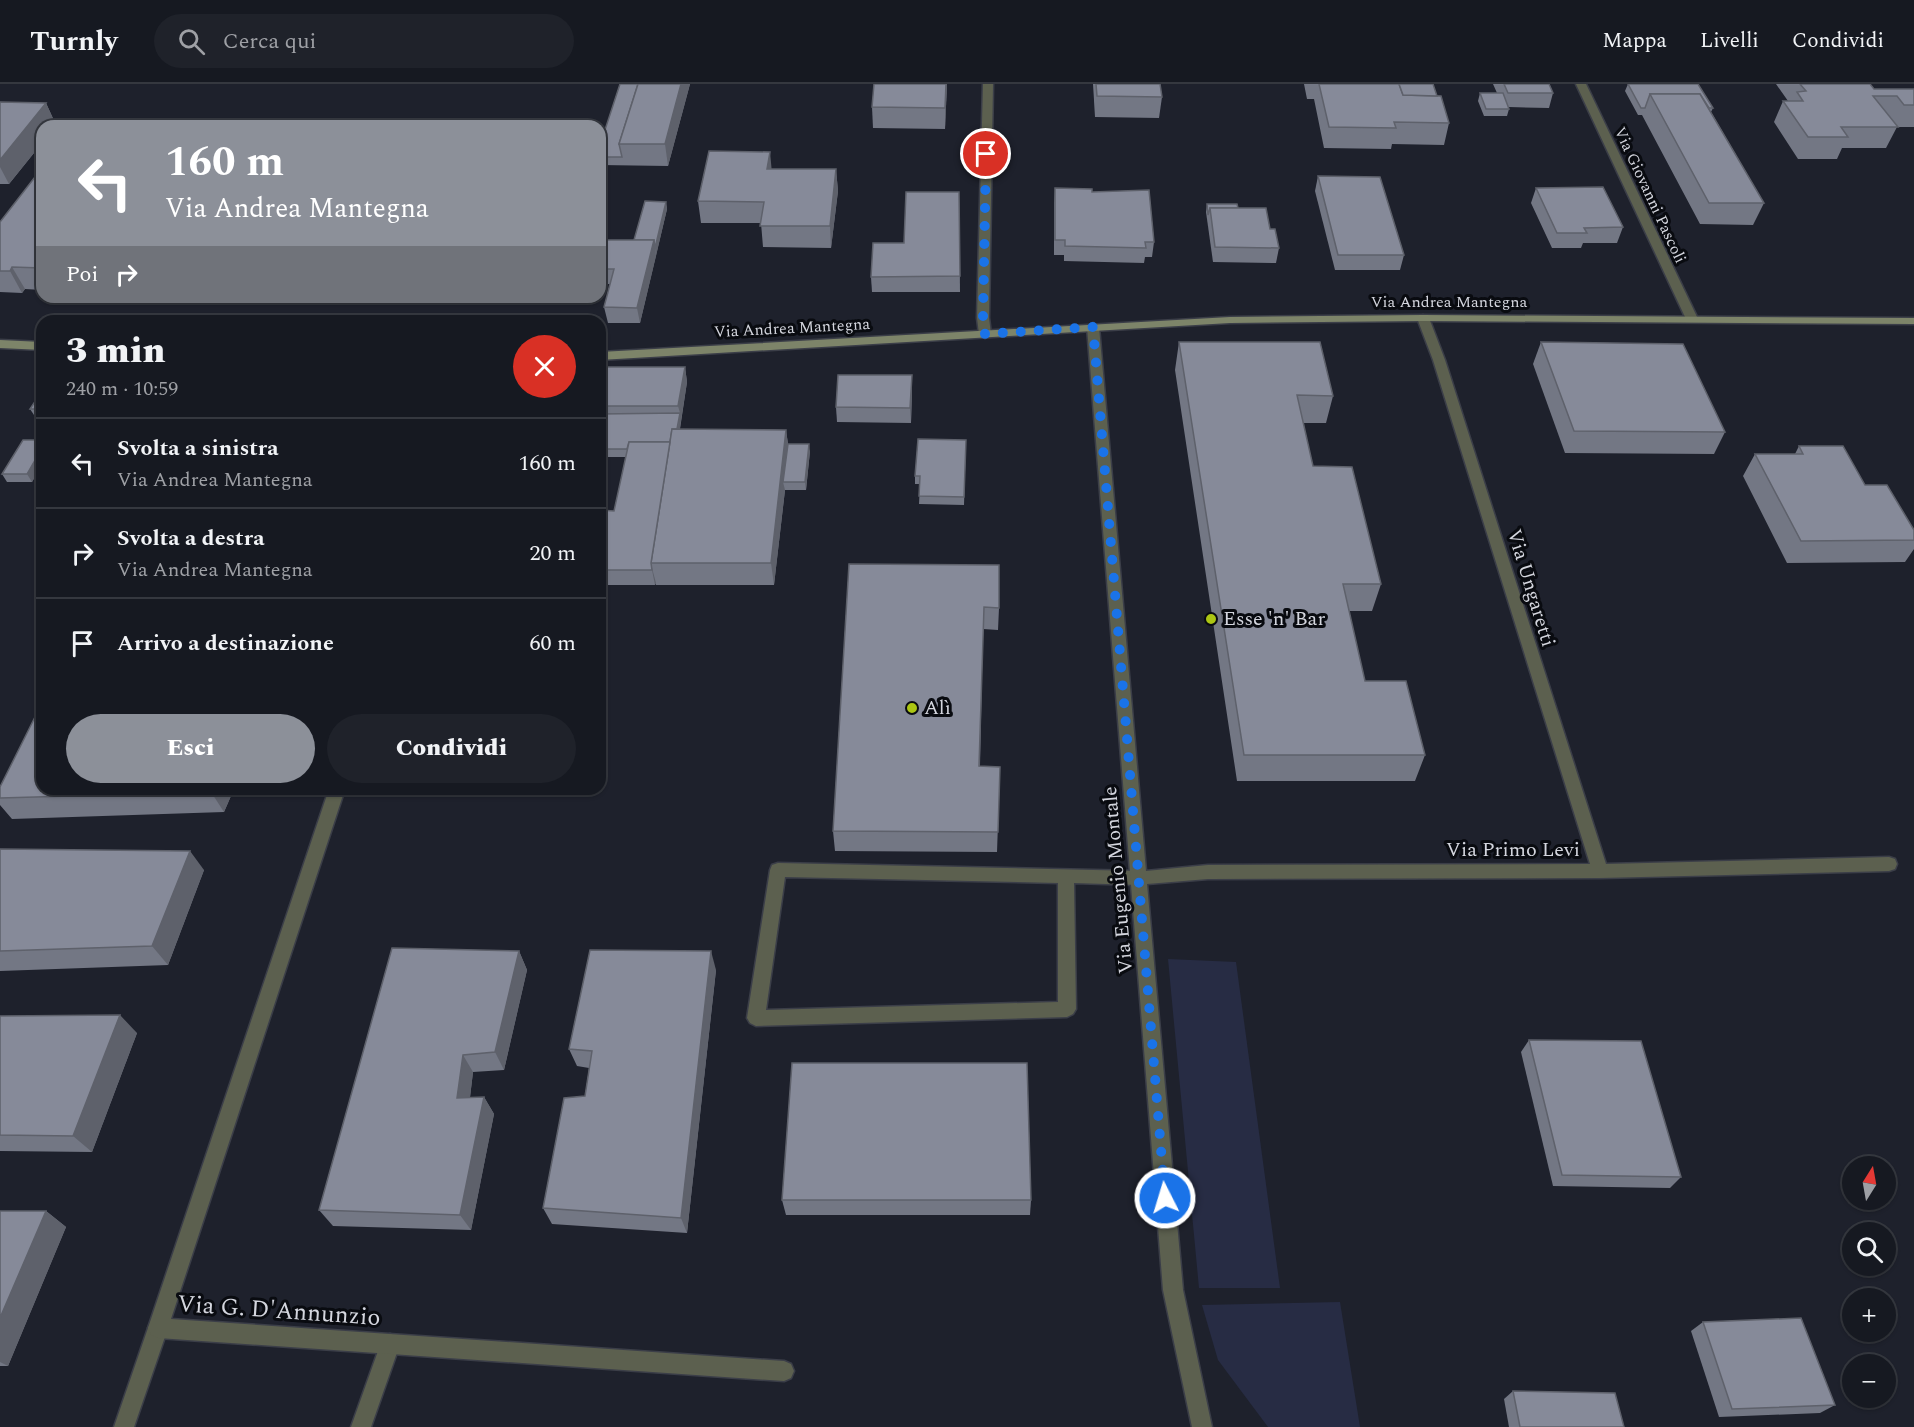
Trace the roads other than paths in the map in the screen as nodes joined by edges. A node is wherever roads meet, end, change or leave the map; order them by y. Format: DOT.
graph roads {
  1 [pos="988,84"];
  2 [pos="1581,84"];
  3 [pos="1423,318"];
  4 [pos="1692,320"];
  5 [pos="1914,321"];
  6 [pos="1093,327"];
  7 [pos="985,334"];
  8 [pos="0,345"];
  9 [pos="36,346"];
  10 [pos="606,356"];
  11 [pos="335,795"];
  12 [pos="1889,864"];
  13 [pos="1600,871"];
  14 [pos="1066,877"];
  15 [pos="1138,878"];
  16 [pos="158,1328"];
  17 [pos="390,1344"];
  18 [pos="784,1371"];
  19 [pos="124,1427"];
  20 [pos="361,1427"];
  21 [pos="1202,1427"];
  1 -- 7 [label="street"];
  2 -- 4 [label="street, Via Giovanni Pascoli"];
  3 -- 4 [label="main road, Via Andrea Mantegna"];
  3 -- 6 [label="main road, Via Andrea Mantegna"];
  3 -- 13 [label="street, Via Ungaretti"];
  4 -- 5 [label="main road, Via Andrea Mantegna"];
  6 -- 7 [label="main road, Via Andrea Mantegna"];
  6 -- 15 [label="street, Via Eugenio Montale"];
  7 -- 10 [label="main road, Via Andrea Mantegna"];
  8 -- 9 [label="main road"];
  11 -- 16 [label="street, Via G. D'Annunzio"];
  12 -- 13 [label="street, Via Primo Levi"];
  13 -- 15 [label="street, Via Primo Levi"];
  14 -- 14 [label="street, Via Primo Levi"];
  14 -- 15 [label="street, Via Primo Levi"];
  15 -- 21 [label="street, Via Eugenio Montale"];
  16 -- 17 [label="street, Via G. D'Annunzio"];
  16 -- 19 [label="street"];
  17 -- 18 [label="street, Via G. D'Annunzio"];
  17 -- 20 [label="street"];
}
